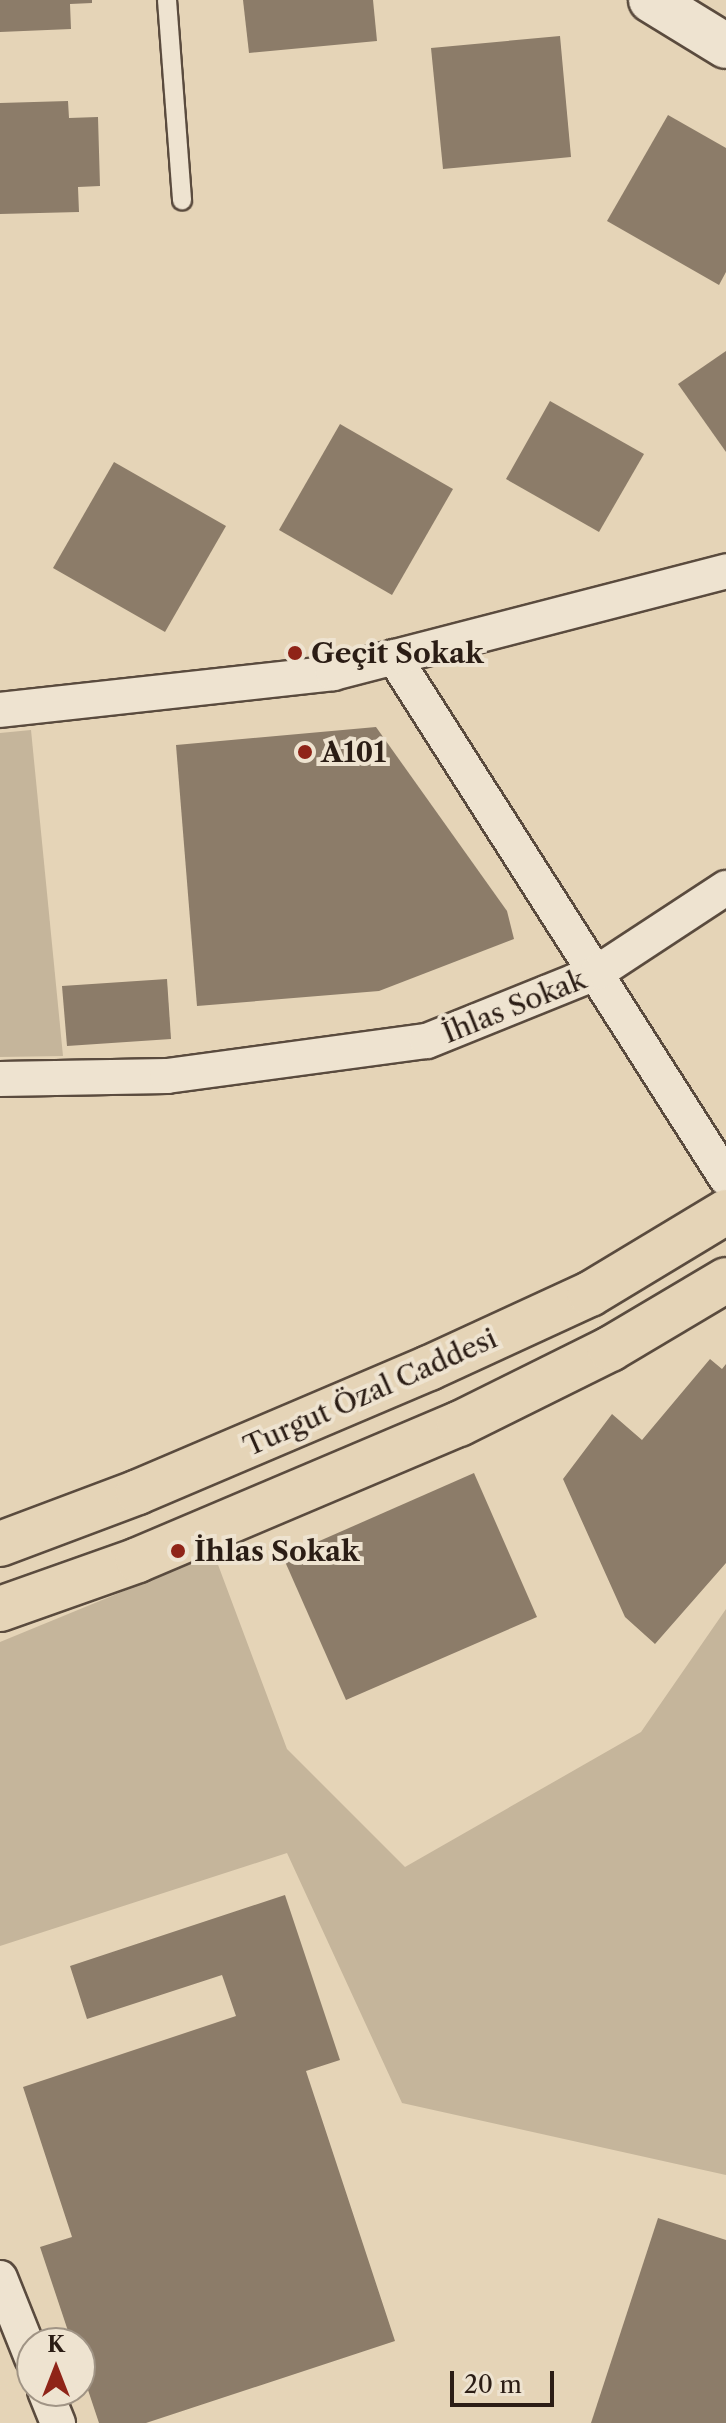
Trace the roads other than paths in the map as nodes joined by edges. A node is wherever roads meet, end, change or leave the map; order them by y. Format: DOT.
graph roads {
  1 [pos="167,0"];
  2 [pos="651,0"];
  3 [pos="726,46"];
  4 [pos="182,200"];
  5 [pos="726,571"];
  6 [pos="394,657"];
  7 [pos="0,710"];
  8 [pos="726,888"];
  9 [pos="598,972"];
  10 [pos="0,1079"];
  11 [pos="726,1178"];
  12 [pos="726,1212"];
  13 [pos="726,1280"];
  14 [pos="0,1544"];
  15 [pos="0,1609"];
  16 [pos="0,2278"];
  17 [pos="20,2327"];
  1 -- 4 [label="lane"];
  2 -- 3 [label="street"];
  5 -- 6 [label="street"];
  6 -- 7 [label="street"];
  6 -- 9 [label="street"];
  8 -- 9 [label="street, İhlas Sokak"];
  9 -- 10 [label="street, İhlas Sokak"];
  9 -- 11 [label="street"];
  12 -- 14 [label="main road, Turgut Özal Caddesi"];
  13 -- 15 [label="main road"];
  16 -- 17 [label="street"];
}
